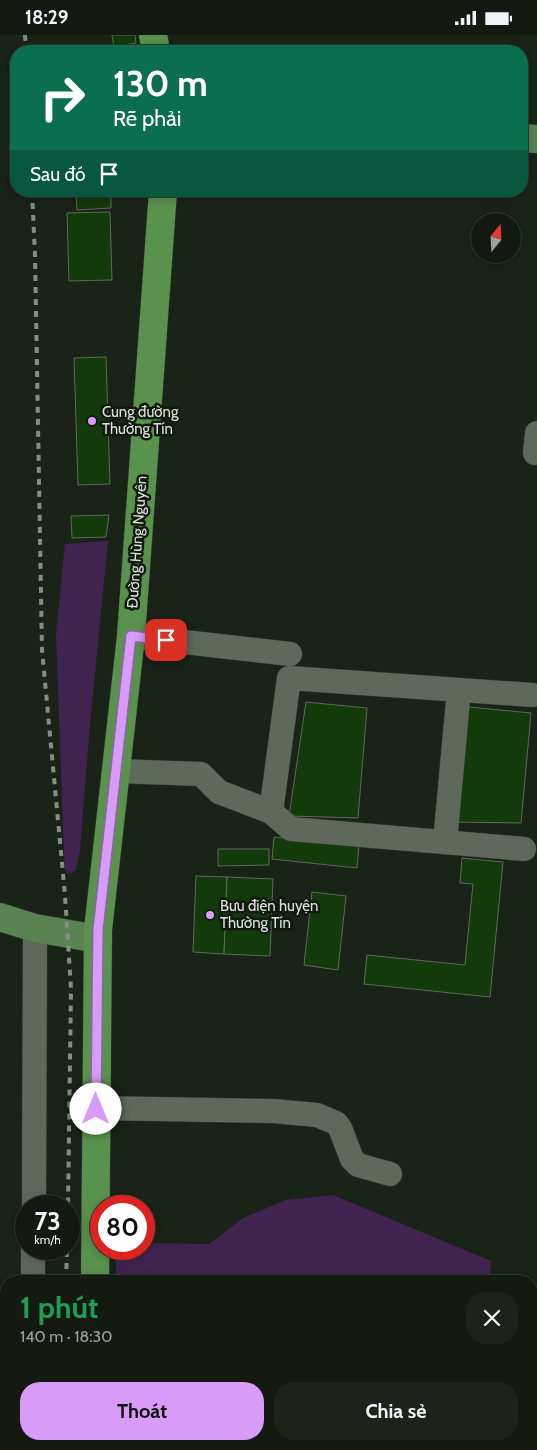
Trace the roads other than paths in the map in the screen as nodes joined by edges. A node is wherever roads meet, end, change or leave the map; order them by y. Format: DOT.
graph roads {
  1 [pos="163,197"];
  2 [pos="131,636"];
  3 [pos="290,654"];
  4 [pos="459,690"];
  5 [pos="532,695"];
  6 [pos="115,771"];
  7 [pos="271,811"];
  8 [pos="445,842"];
  9 [pos="524,849"];
  10 [pos="0,917"];
  11 [pos="35,928"];
  12 [pos="98,939"];
  13 [pos="96,1109"];
  14 [pos="390,1174"];
  15 [pos="34,1195"];
  16 [pos="33,1260"];
  17 [pos="33,1275"];
  18 [pos="95,1275"];
  1 -- 2 [label="highway, Đường Hùng Nguyên"];
  2 -- 3 [label="street"];
  2 -- 6 [label="highway, Đường Hùng Nguyên"];
  4 -- 5 [label="street"];
  4 -- 7 [label="street"];
  4 -- 8 [label="street"];
  6 -- 7 [label="street"];
  6 -- 12 [label="highway, Đường Hùng Nguyên"];
  7 -- 8 [label="street"];
  8 -- 9 [label="street"];
  10 -- 11 [label="main road"];
  11 -- 12 [label="main road"];
  11 -- 15 [label="street"];
  12 -- 13 [label="highway, Đường Hùng Nguyên"];
  13 -- 14 [label="street"];
  13 -- 18 [label="highway, Đường Hùng Nguyên"];
  16 -- 17 [label="street"];
}
